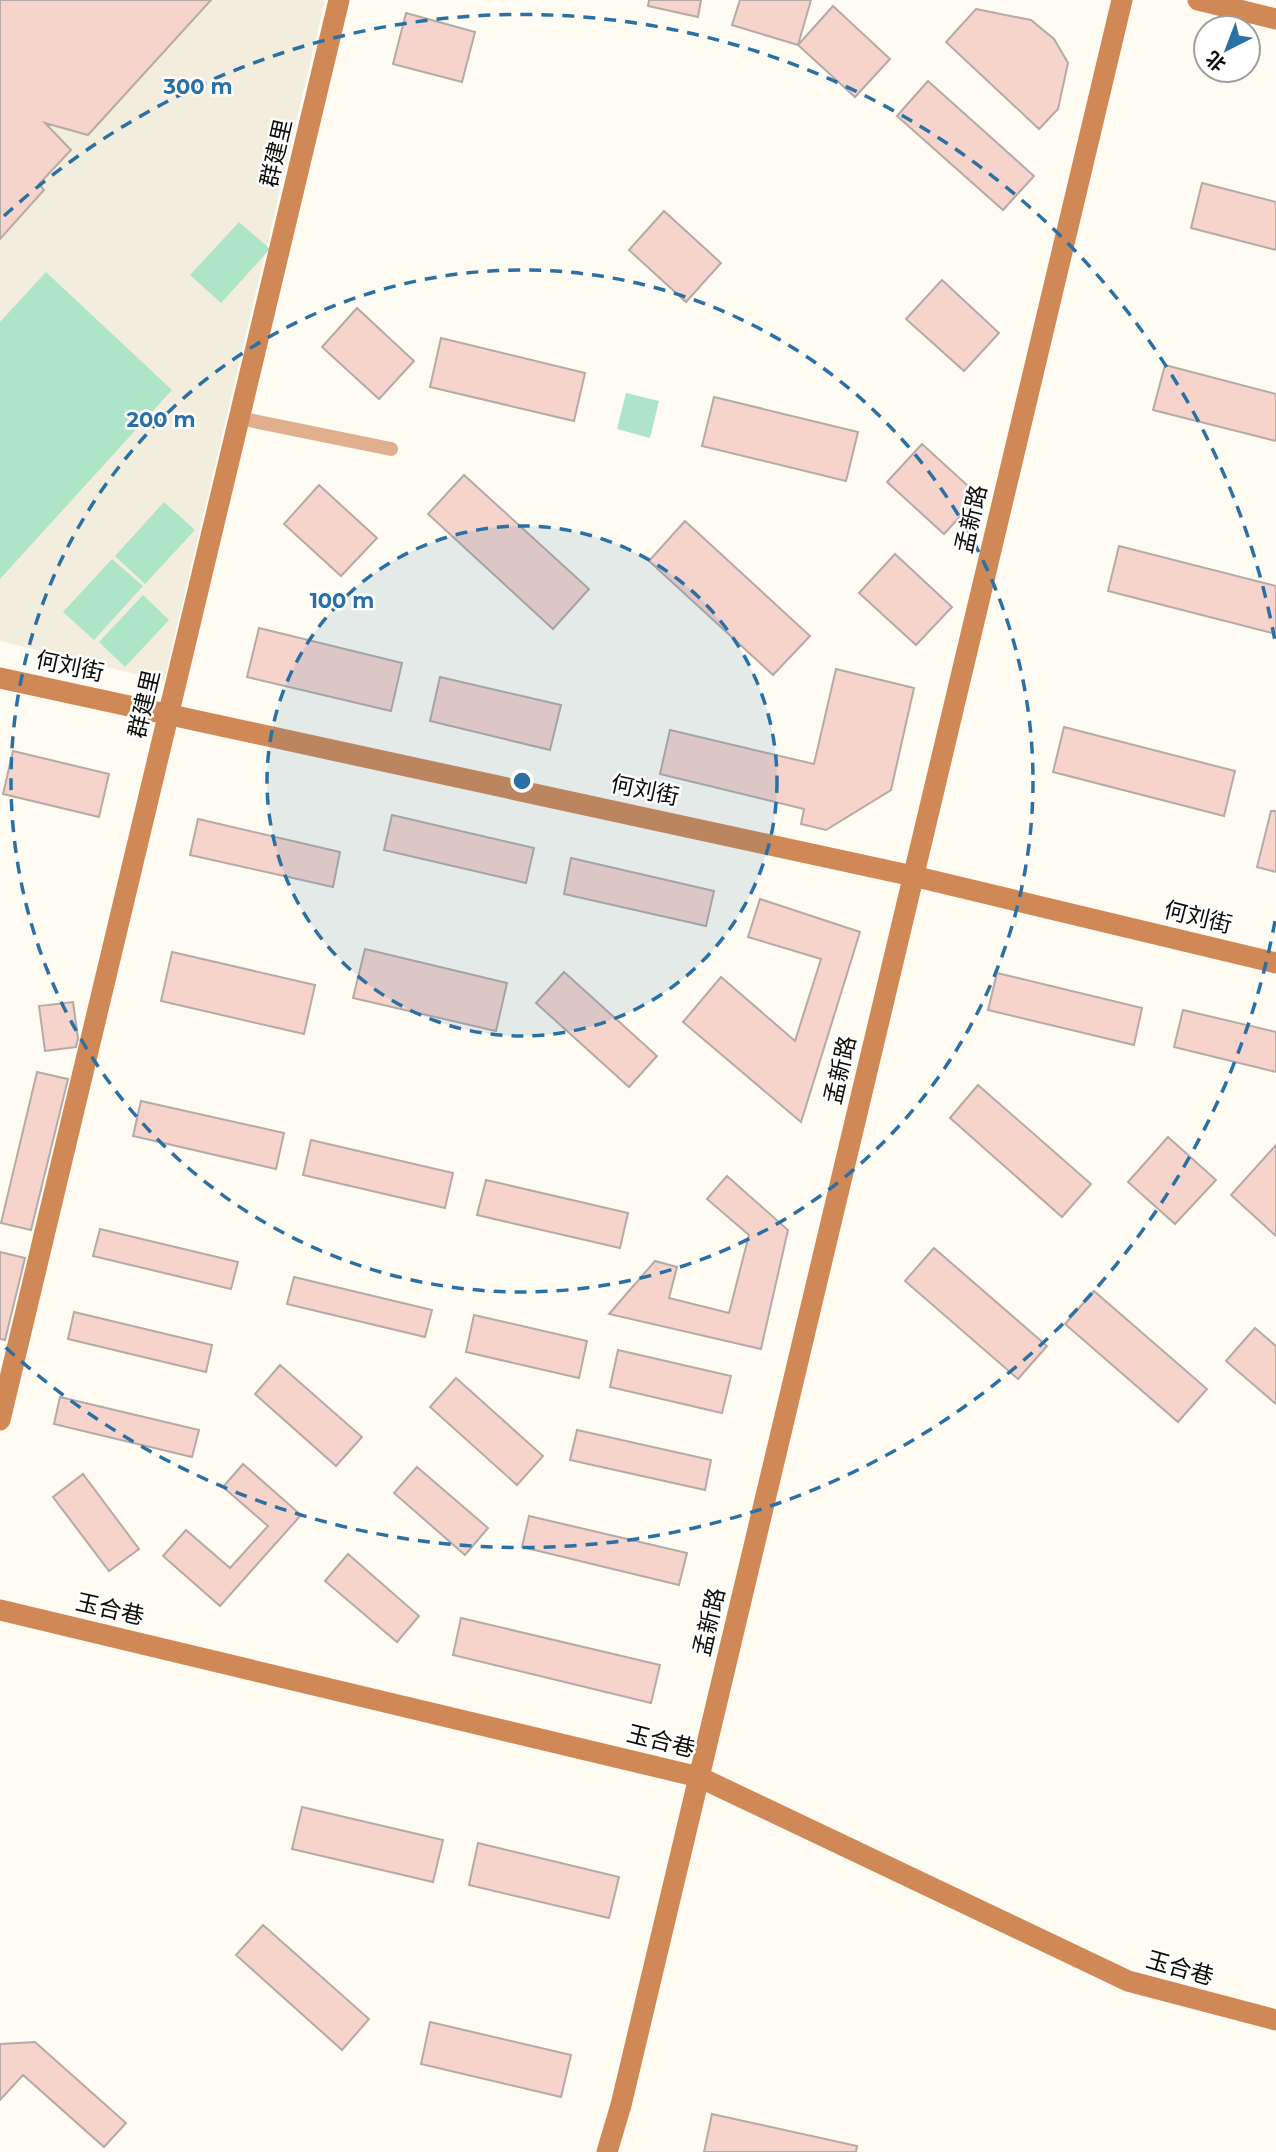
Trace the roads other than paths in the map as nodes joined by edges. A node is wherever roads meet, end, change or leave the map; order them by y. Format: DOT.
graph roads {
  1 [pos="339,0"];
  2 [pos="1122,0"];
  3 [pos="1198,0"];
  4 [pos="1276,19"];
  5 [pos="239,418"];
  6 [pos="391,449"];
  7 [pos="0,678"];
  8 [pos="169,713"];
  9 [pos="913,876"];
  10 [pos="1276,963"];
  11 [pos="0,1420"];
  12 [pos="0,1610"];
  13 [pos="699,1777"];
  14 [pos="1276,2020"];
  15 [pos="607,2152"];
  1 -- 5 [label="street, 群建里"];
  2 -- 9 [label="street, 孟新路"];
  3 -- 4 [label="street"];
  5 -- 6 [label="street"];
  5 -- 8 [label="street, 群建里"];
  7 -- 8 [label="street, 何刘街"];
  8 -- 9 [label="street, 何刘街"];
  8 -- 11 [label="street, 群建里"];
  9 -- 10 [label="street, 何刘街"];
  9 -- 13 [label="street, 孟新路"];
  12 -- 13 [label="street, 玉合巷"];
  13 -- 14 [label="street, 玉合巷"];
  13 -- 15 [label="street, 孟新路"];
}
